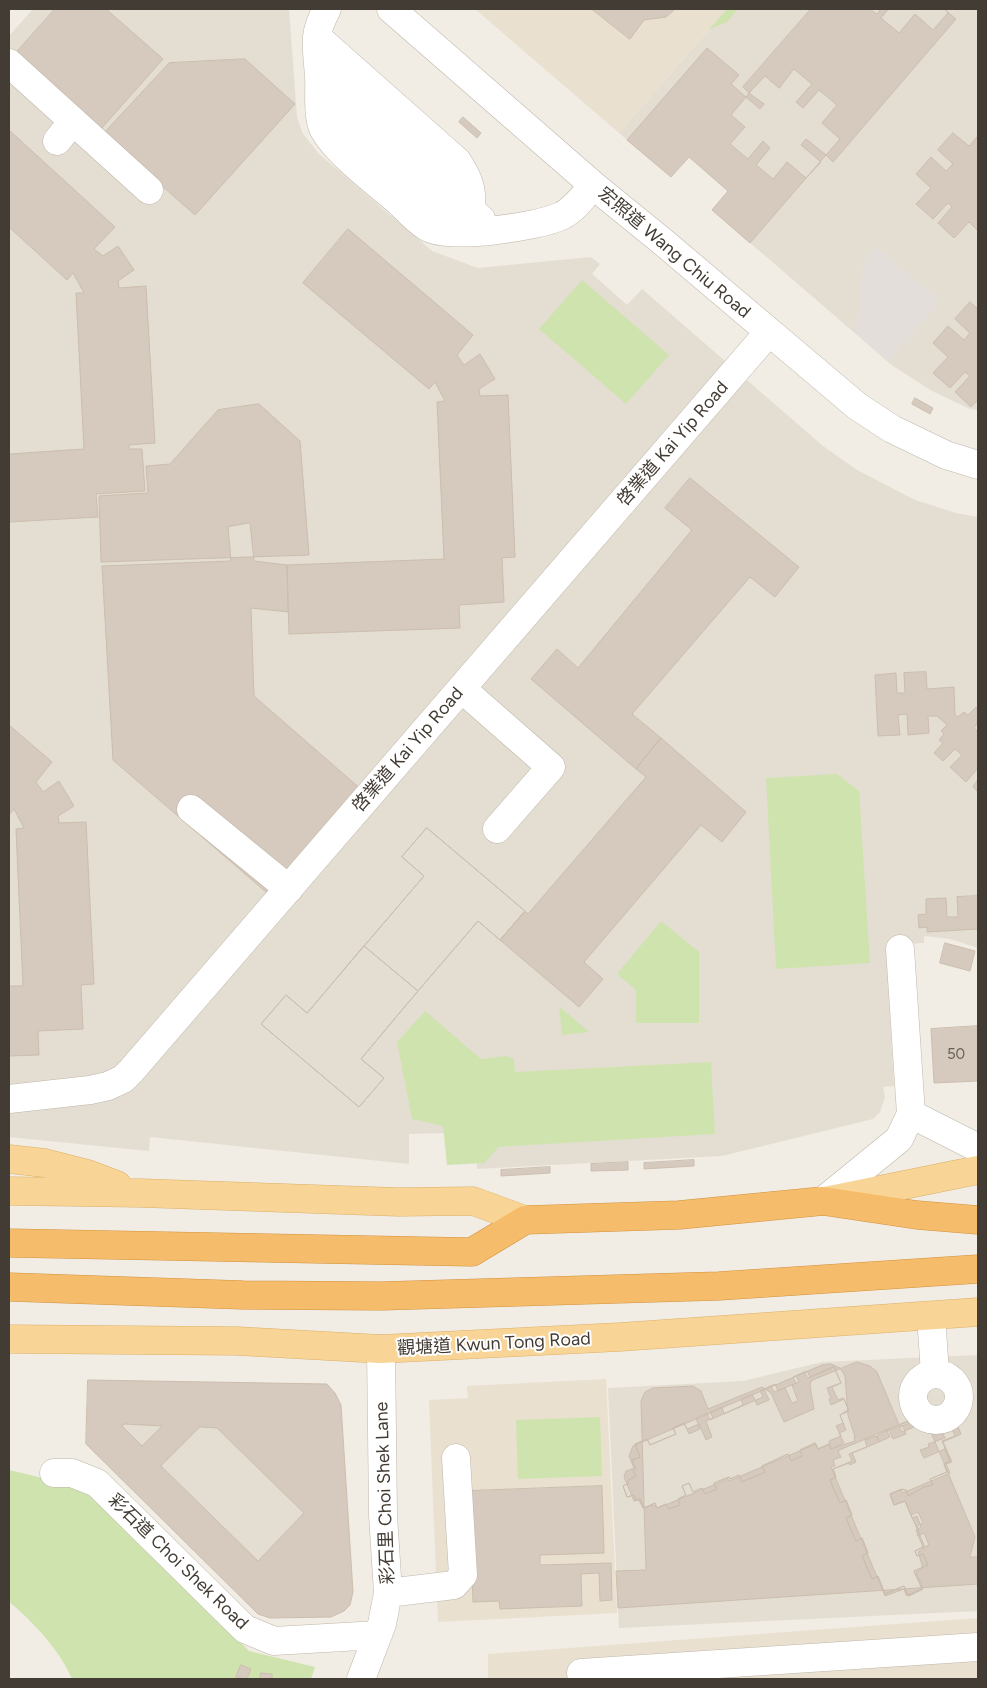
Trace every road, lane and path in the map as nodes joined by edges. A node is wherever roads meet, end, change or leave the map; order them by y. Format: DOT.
graph roads {
  1 [pos="327,9"];
  2 [pos="392,9"];
  3 [pos="317,37"];
  4 [pos="9,63"];
  5 [pos="320,87"];
  6 [pos="593,185"];
  7 [pos="149,190"];
  8 [pos="467,221"];
  9 [pos="768,332"];
  10 [pos="978,465"];
  11 [pos="462,689"];
  12 [pos="190,809"];
  13 [pos="497,829"];
  14 [pos="288,889"];
  15 [pos="900,950"];
  16 [pos="9,1099"];
  17 [pos="911,1114"];
  18 [pos="978,1148"];
  19 [pos="9,1159"];
  20 [pos="978,1170"];
  21 [pos="9,1190"];
  22 [pos="140,1193"];
  23 [pos="824,1201"];
  24 [pos="525,1220"];
  25 [pos="978,1220"];
  26 [pos="9,1243"];
  27 [pos="978,1269"];
  28 [pos="9,1287"];
  29 [pos="978,1312"];
  30 [pos="932,1316"];
  31 [pos="9,1340"];
  32 [pos="381,1349"];
  33 [pos="935,1373"];
  34 [pos="456,1458"];
  35 [pos="63,1473"];
  36 [pos="388,1593"];
  37 [pos="378,1635"];
  38 [pos="978,1648"];
  39 [pos="595,1675"];
  40 [pos="361,1679"];
  1 -- 3 [label="street"];
  2 -- 6 [label="street, 宏照道 Wang Chiu Road"];
  3 -- 5 [label="street"];
  3 -- 8 [label="street"];
  4 -- 7 [label="street"];
  5 -- 8 [label="street"];
  5 -- 8 [label="street"];
  6 -- 8 [label="street"];
  6 -- 9 [label="street, 宏照道 Wang Chiu Road"];
  9 -- 10 [label="street, 宏照道 Wang Chiu Road"];
  9 -- 11 [label="street, 啓業道 Kai Yip Road"];
  11 -- 13 [label="street"];
  11 -- 14 [label="street, 啓業道 Kai Yip Road"];
  12 -- 14 [label="street"];
  14 -- 16 [label="street, 啓業道 Kai Yip Road"];
  15 -- 17 [label="street"];
  17 -- 18 [label="street"];
  17 -- 23 [label="street"];
  19 -- 22 [label="main road"];
  20 -- 23 [label="main road"];
  21 -- 22 [label="main road"];
  22 -- 24 [label="main road"];
  23 -- 24 [label="highway"];
  23 -- 25 [label="highway"];
  24 -- 26 [label="highway"];
  27 -- 28 [label="highway"];
  29 -- 30 [label="main road, 觀塘道 Kwun Tong Road"];
  30 -- 32 [label="main road, 觀塘道 Kwun Tong Road"];
  30 -- 33 [label="street"];
  31 -- 32 [label="main road, 觀塘道 Kwun Tong Road"];
  32 -- 36 [label="street, 彩石里 Choi Shek Lane"];
  34 -- 36 [label="street"];
  35 -- 37 [label="street, 彩石道 Choi Shek Road"];
  36 -- 37 [label="street, 彩石里 Choi Shek Lane"];
  37 -- 40 [label="street, 彩石里 Choi Shek Lane"];
  38 -- 39 [label="street"];
}
